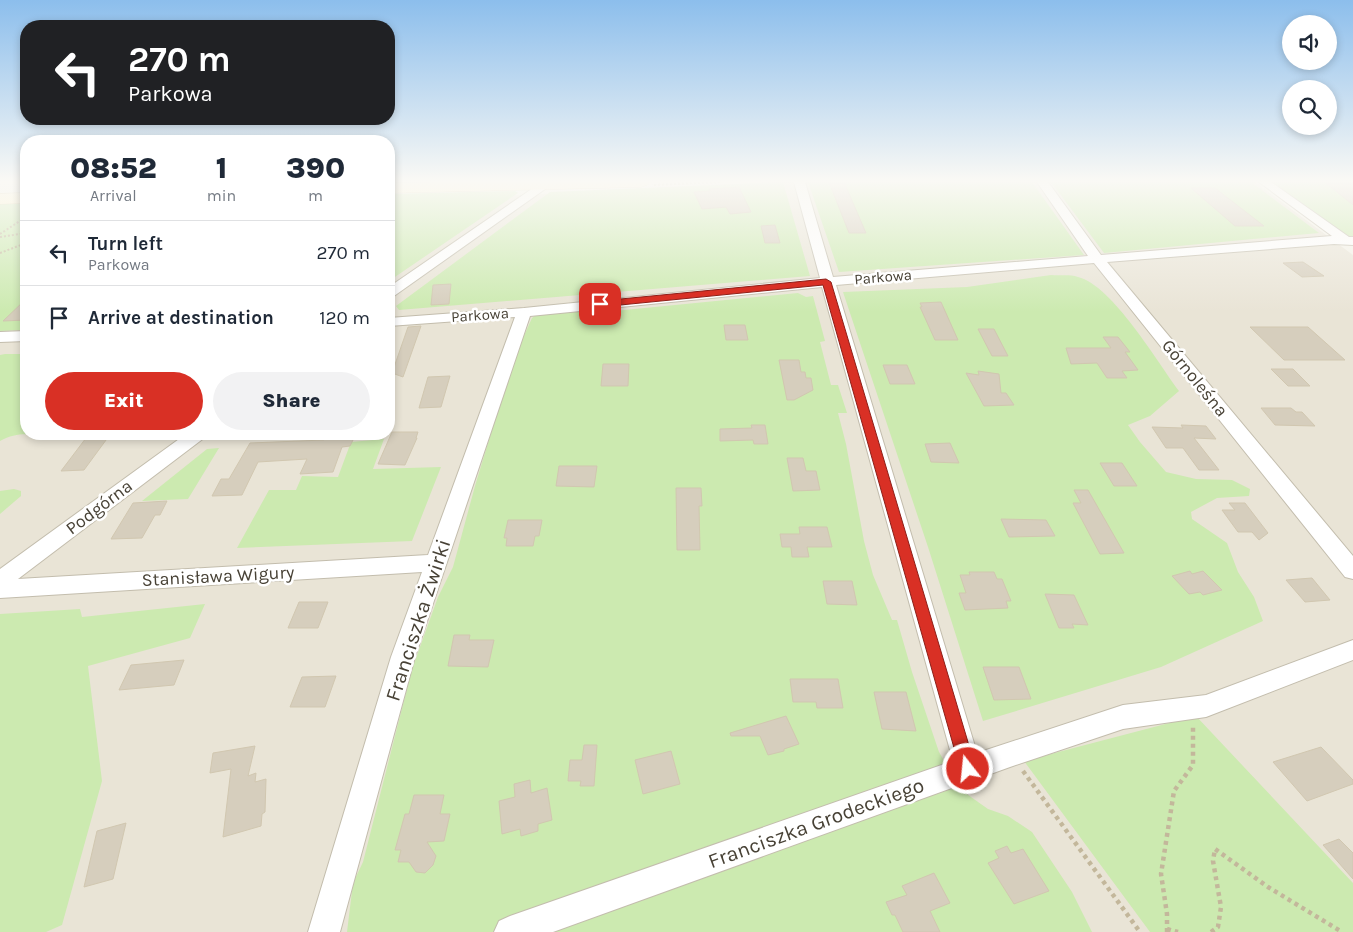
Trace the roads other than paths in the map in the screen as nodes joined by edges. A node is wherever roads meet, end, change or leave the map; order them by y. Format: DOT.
graph roads {
  1 [pos="486,225"];
  2 [pos="811,225"];
  3 [pos="1073,225"];
  4 [pos="1326,225"];
  5 [pos="1351,243"];
  6 [pos="1098,260"];
  7 [pos="826,282"];
  8 [pos="395,289"];
  9 [pos="524,312"];
  10 [pos="395,322"];
  11 [pos="20,336"];
  12 [pos="0,337"];
  13 [pos="190,440"];
  14 [pos="436,563"];
  15 [pos="1353,571"];
  16 [pos="0,581"];
  17 [pos="0,590"];
  18 [pos="1353,650"];
  19 [pos="968,769"];
  20 [pos="324,932"];
  21 [pos="510,932"];
  1 -- 8 [label="street"];
  2 -- 7 [label="street"];
  3 -- 6 [label="street, Górnoleśna"];
  4 -- 5 [label="street"];
  5 -- 6 [label="street, Parkowa"];
  6 -- 7 [label="street, Parkowa"];
  6 -- 15 [label="street, Górnoleśna"];
  7 -- 9 [label="street, Parkowa"];
  7 -- 19 [label="street"];
  9 -- 10 [label="street, Parkowa"];
  9 -- 14 [label="street, Franciszka Żwirki"];
  11 -- 12 [label="street"];
  13 -- 16 [label="street, Podgórna"];
  14 -- 17 [label="street, Stanisława Wigury"];
  14 -- 20 [label="street, Franciszka Żwirki"];
  18 -- 19 [label="street, Franciszka Grodeckiego"];
  19 -- 21 [label="street, Franciszka Grodeckiego"];
}
